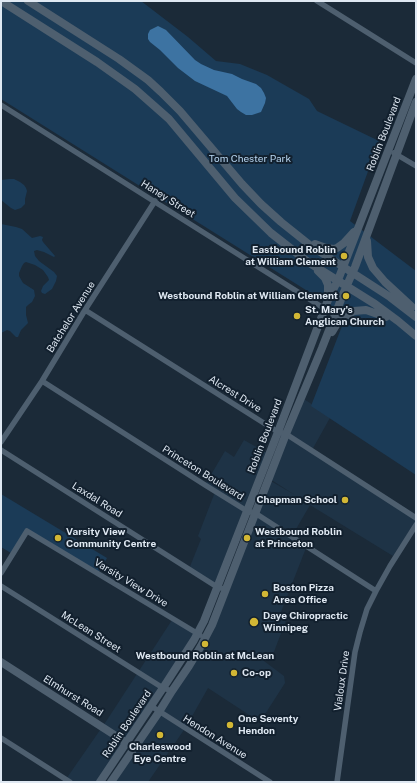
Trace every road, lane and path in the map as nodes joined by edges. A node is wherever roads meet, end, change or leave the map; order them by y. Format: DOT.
graph roads {
  1 [pos="1,1"];
  2 [pos="28,1"];
  3 [pos="317,1"];
  4 [pos="416,63"];
  5 [pos="416,79"];
  6 [pos="416,102"];
  7 [pos="1,105"];
  8 [pos="388,150"];
  9 [pos="396,154"];
  10 [pos="416,166"];
  11 [pos="155,201"];
  12 [pos="358,226"];
  13 [pos="368,234"];
  14 [pos="302,239"];
  15 [pos="308,262"];
  16 [pos="344,266"];
  17 [pos="352,272"];
  18 [pos="338,280"];
  19 [pos="346,286"];
  20 [pos="328,300"];
  21 [pos="325,309"];
  22 [pos="85,310"];
  23 [pos="416,310"];
  24 [pos="416,317"];
  25 [pos="398,321"];
  26 [pos="416,336"];
  27 [pos="322,348"];
  28 [pos="42,381"];
  29 [pos="282,433"];
  30 [pos="1,442"];
  31 [pos="1,450"];
  32 [pos="251,512"];
  33 [pos="416,518"];
  34 [pos="416,525"];
  35 [pos="1,573"];
  36 [pos="1,586"];
  37 [pos="222,588"];
  38 [pos="376,591"];
  39 [pos="197,634"];
  40 [pos="206,639"];
  41 [pos="1,662"];
  42 [pos="163,688"];
  43 [pos="172,691"];
  44 [pos="151,706"];
  45 [pos="159,712"];
  46 [pos="1,738"];
  47 [pos="126,742"];
  48 [pos="135,748"];
  49 [pos="70,782"];
  50 [pos="100,782"];
  51 [pos="111,782"];
  52 [pos="270,782"];
  53 [pos="337,782"];
  1 -- 15 [label="main road"];
  2 -- 14 [label="main road"];
  3 -- 4 [label="street"];
  5 -- 8 [label="main road, Roblin Boulevard"];
  6 -- 9 [label="main road, Roblin Boulevard"];
  7 -- 11 [label="street, Haney Street"];
  8 -- 9 [label="street"];
  8 -- 12 [label="main road, Roblin Boulevard"];
  9 -- 10 [label="street"];
  9 -- 13 [label="main road, Roblin Boulevard"];
  11 -- 21 [label="street, Haney Street"];
  11 -- 22 [label="street, Batchelor Avenue"];
  12 -- 14 [label="main road"];
  12 -- 16 [label="main road, Roblin Boulevard"];
  13 -- 17 [label="main road, Roblin Boulevard"];
  13 -- 23 [label="main road"];
  14 -- 16 [label="main road"];
  15 -- 18 [label="main road"];
  15 -- 20 [label="main road"];
  16 -- 17 [label="main road"];
  16 -- 18 [label="main road, Roblin Boulevard"];
  17 -- 19 [label="main road, Roblin Boulevard"];
  17 -- 24 [label="main road"];
  18 -- 19 [label="main road"];
  18 -- 20 [label="main road, Roblin Boulevard"];
  19 -- 25 [label="main road"];
  19 -- 27 [label="main road, Roblin Boulevard"];
  20 -- 21 [label="main road, Roblin Boulevard"];
  21 -- 29 [label="main road, Roblin Boulevard"];
  22 -- 28 [label="street, Batchelor Avenue"];
  22 -- 29 [label="street, Alcrest Drive"];
  25 -- 26 [label="main road"];
  25 -- 27 [label="main road"];
  27 -- 29 [label="main road, Roblin Boulevard"];
  28 -- 30 [label="street, Batchelor Avenue"];
  28 -- 32 [label="street, Princeton Boulevard"];
  29 -- 32 [label="main road, Roblin Boulevard"];
  29 -- 33 [label="street, Alcrest Drive"];
  31 -- 37 [label="street, Laxdal Road"];
  32 -- 37 [label="main road, Roblin Boulevard"];
  32 -- 38 [label="street, Princeton Boulevard"];
  34 -- 38 [label="street, Vialoux Drive"];
  35 -- 39 [label="street, Varsity View Drive"];
  36 -- 42 [label="street, McLean Street"];
  37 -- 39 [label="main road, Roblin Boulevard"];
  37 -- 40 [label="main road, Roblin Boulevard"];
  38 -- 53 [label="street, Vialoux Drive"];
  39 -- 40 [label="street, Varsity View Drive"];
  39 -- 42 [label="main road, Roblin Boulevard"];
  40 -- 43 [label="main road, Roblin Boulevard"];
  41 -- 47 [label="main road, Elmhurst Road"];
  42 -- 43 [label="street, McLean Street"];
  42 -- 44 [label="main road, Roblin Boulevard"];
  43 -- 45 [label="main road, Roblin Boulevard"];
  44 -- 45 [label="street, Hendon Avenue"];
  44 -- 47 [label="main road, Roblin Boulevard"];
  45 -- 48 [label="main road, Roblin Boulevard"];
  45 -- 52 [label="street, Hendon Avenue"];
  46 -- 49 [label="street"];
  47 -- 48 [label="main road, Elmhurst Road"];
  47 -- 50 [label="main road, Roblin Boulevard"];
  48 -- 51 [label="main road, Roblin Boulevard"];
}
